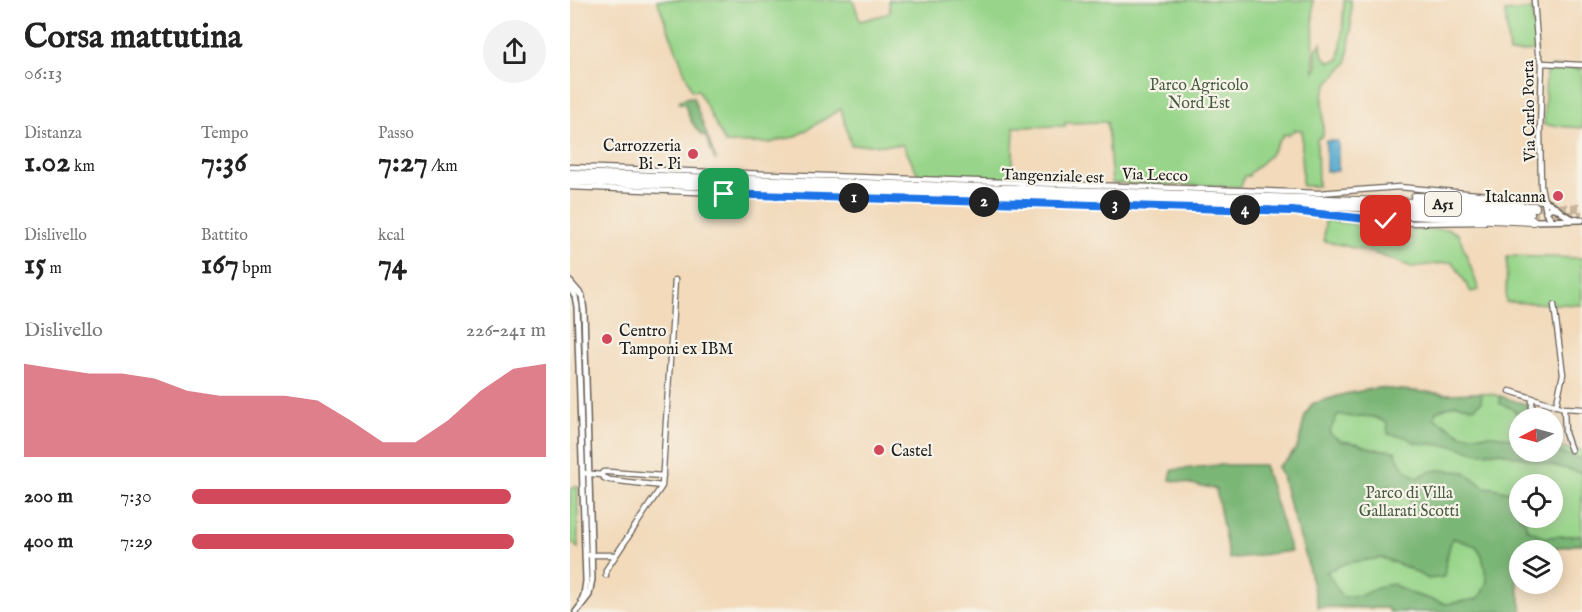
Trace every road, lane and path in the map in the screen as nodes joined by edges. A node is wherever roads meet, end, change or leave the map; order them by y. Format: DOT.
graph roads {
  1 [pos="1534,0"];
  2 [pos="1542,63"];
  3 [pos="1582,65"];
  4 [pos="570,167"];
  5 [pos="570,174"];
  6 [pos="570,181"];
  7 [pos="1541,186"];
  8 [pos="570,187"];
  9 [pos="1523,199"];
  10 [pos="1543,201"];
  11 [pos="1352,204"];
  12 [pos="1550,204"];
  13 [pos="1557,210"];
  14 [pos="1546,212"];
  15 [pos="1532,214"];
  16 [pos="1552,220"];
  17 [pos="1580,220"];
  18 [pos="675,280"];
  19 [pos="570,282"];
  20 [pos="570,289"];
  21 [pos="1554,304"];
  22 [pos="1510,392"];
  23 [pos="1532,399"];
  24 [pos="1556,406"];
  25 [pos="1532,408"];
  26 [pos="1564,408"];
  27 [pos="1582,409"];
  28 [pos="1571,450"];
  29 [pos="586,473"];
  30 [pos="601,475"];
  31 [pos="663,476"];
  32 [pos="662,486"];
  33 [pos="588,555"];
  34 [pos="615,555"];
  35 [pos="606,575"];
  36 [pos="578,610"];
  1 -- 2 [label="street, Via Carlo Porta"];
  2 -- 3 [label="street"];
  2 -- 7 [label="street, Via Carlo Porta"];
  4 -- 9 [label="street, Via Lecco"];
  5 -- 11 [label="highway, Tangenziale est / A51"];
  6 -- 11 [label="highway, Tangenziale est / A51"];
  7 -- 9 [label="street"];
  7 -- 10 [label="street, Via Carlo Porta"];
  7 -- 12 [label="street, Via Carlo Porta"];
  8 -- 15 [label="street, Via Lecco"];
  9 -- 10 [label="street, Via Lecco"];
  9 -- 11 [label="highway"];
  10 -- 12 [label="street, Via Lecco"];
  10 -- 14 [label="street, Via Carlo Porta"];
  11 -- 15 [label="highway, Tangenziale est / A51"];
  11 -- 15 [label="highway"];
  12 -- 13 [label="street, Via Lecco"];
  13 -- 14 [label="street"];
  13 -- 16 [label="street"];
  13 -- 17 [label="street, Via Lecco"];
  14 -- 16 [label="street"];
  15 -- 16 [label="street, Via Lecco"];
  16 -- 17 [label="street, Via Lecco"];
  18 -- 31 [label="street"];
  19 -- 29 [label="street"];
  20 -- 29 [label="street"];
  21 -- 24 [label="street"];
  22 -- 23 [label="street"];
  23 -- 24 [label="street"];
  23 -- 25 [label="street"];
  24 -- 26 [label="street"];
  26 -- 27 [label="street"];
  26 -- 28 [label="street"];
  29 -- 30 [label="street"];
  29 -- 33 [label="street"];
  30 -- 31 [label="street"];
  30 -- 32 [label="street"];
  31 -- 32 [label="street"];
  32 -- 34 [label="street"];
  33 -- 34 [label="street"];
  33 -- 36 [label="street"];
  34 -- 35 [label="street"];
}
